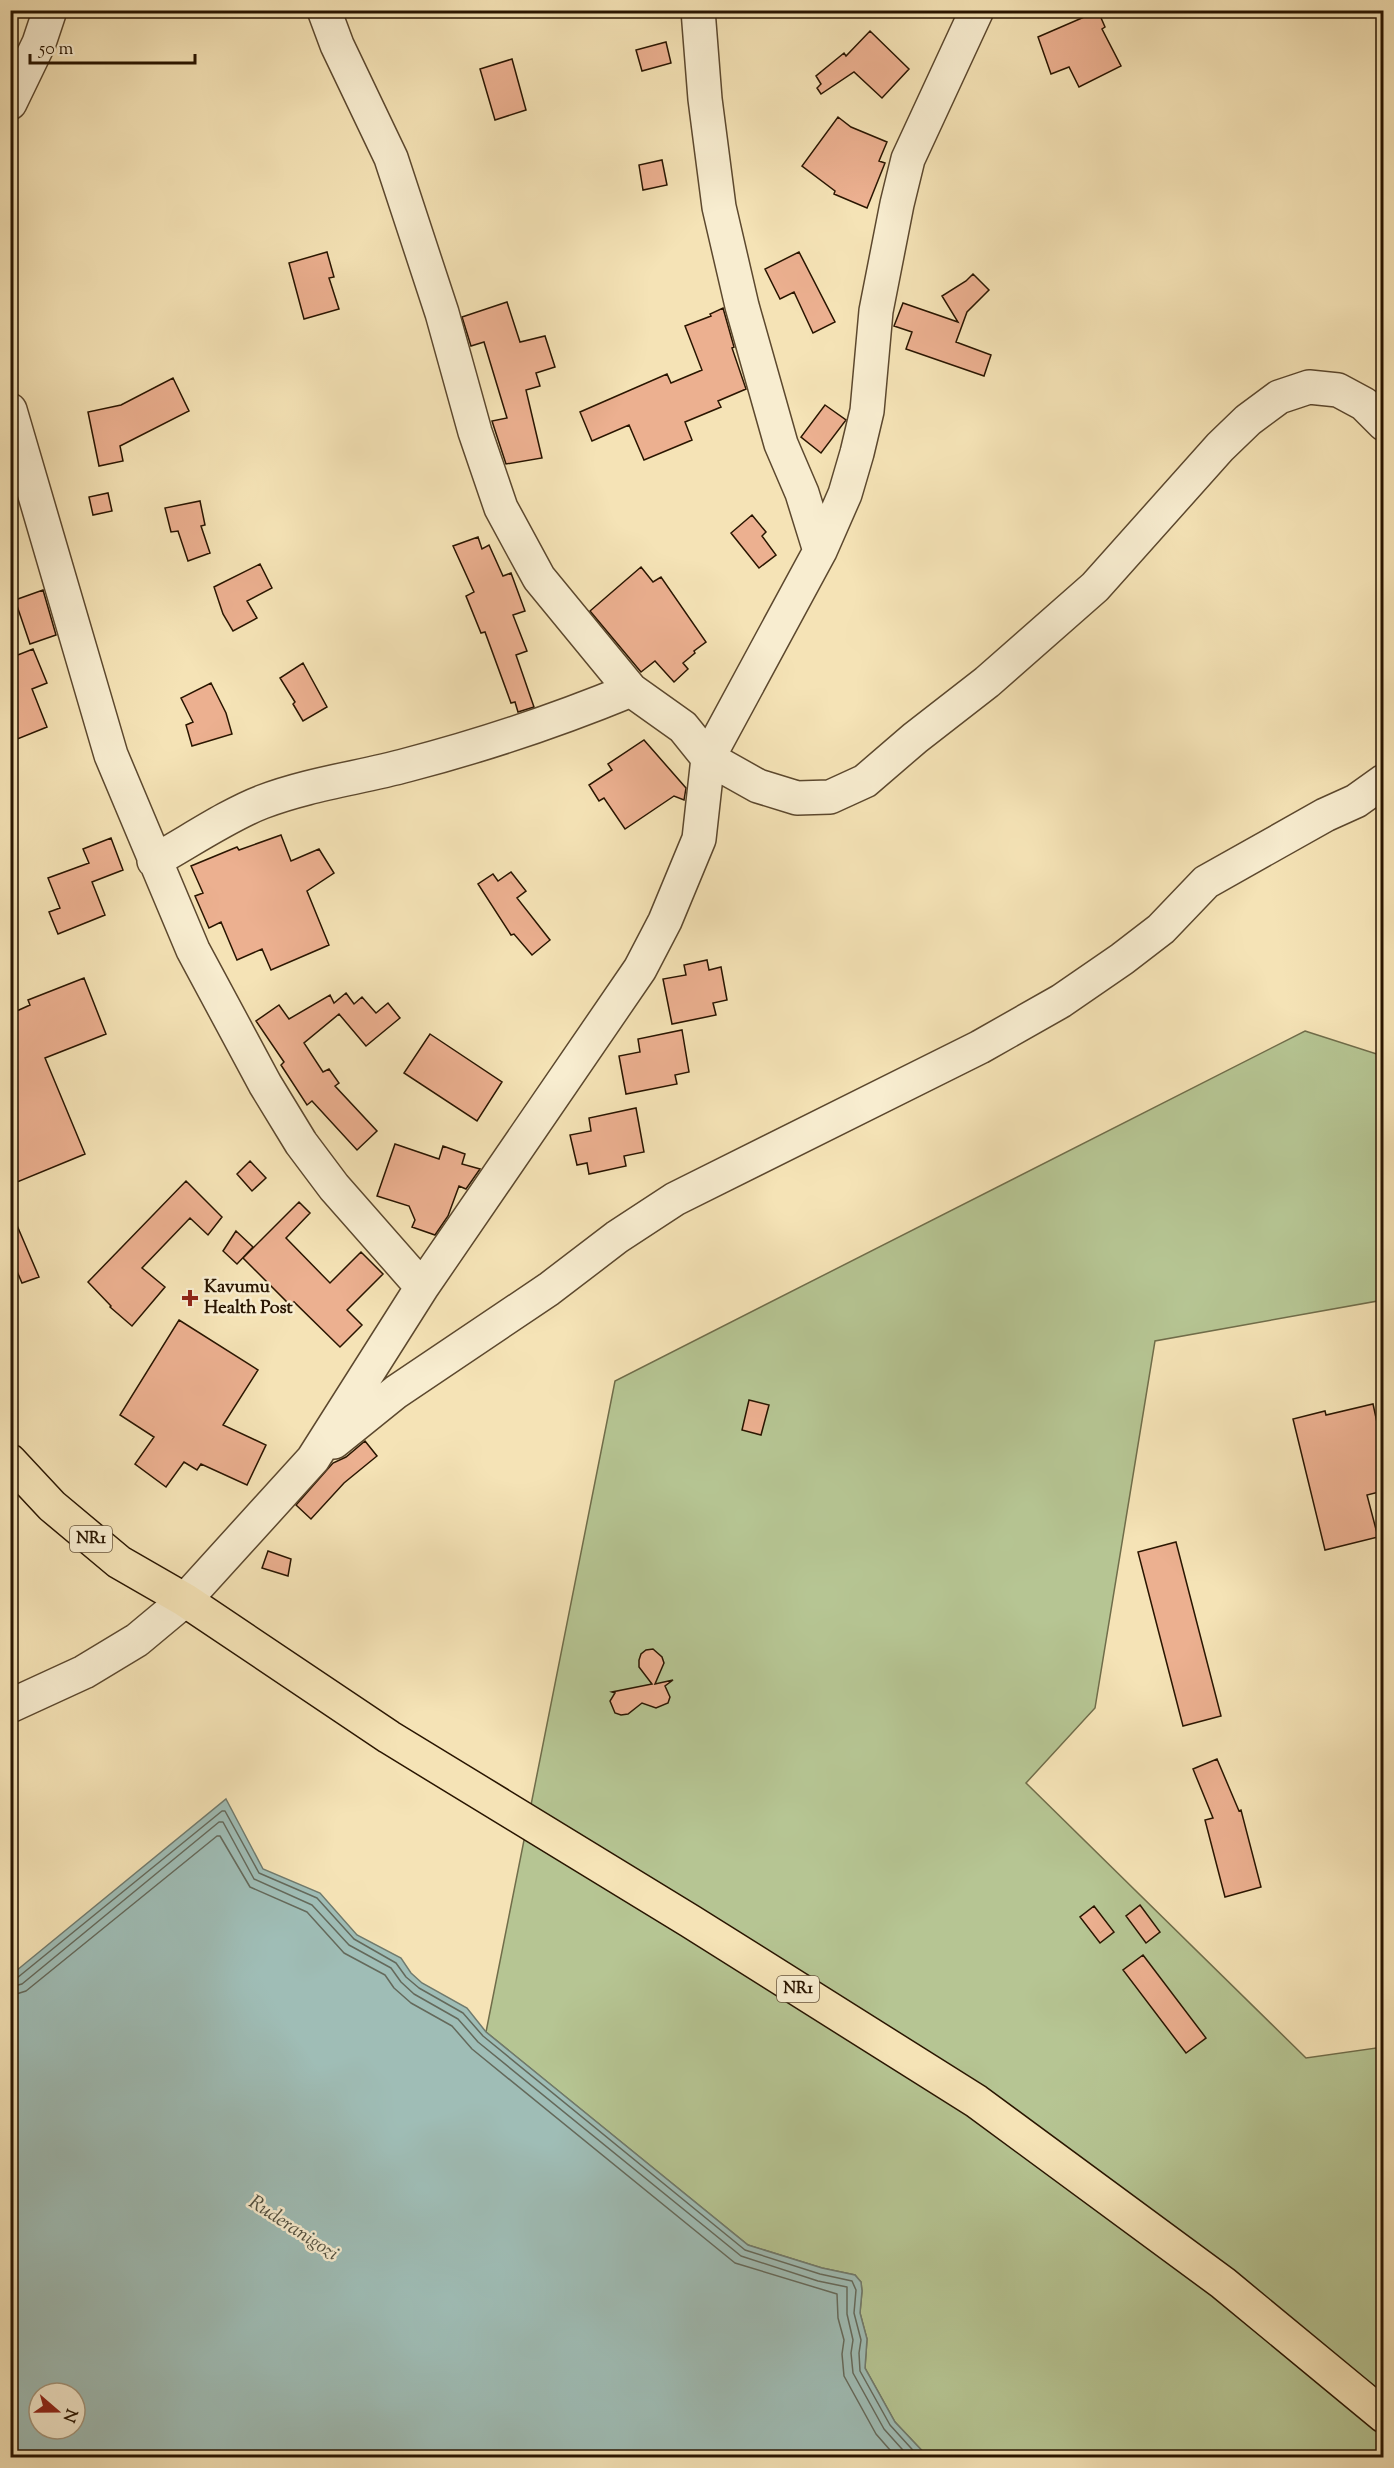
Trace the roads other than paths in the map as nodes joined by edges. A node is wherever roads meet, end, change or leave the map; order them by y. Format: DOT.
graph roads {
  1 [pos="50,10"];
  2 [pos="324,10"];
  3 [pos="698,10"];
  4 [pos="977,10"];
  5 [pos="10,103"];
  6 [pos="10,410"];
  7 [pos="1383,424"];
  8 [pos="820,551"];
  9 [pos="631,690"];
  10 [pos="708,758"];
  11 [pos="1383,781"];
  12 [pos="154,861"];
  13 [pos="422,1287"];
  14 [pos="313,1459"];
  15 [pos="10,1461"];
  16 [pos="185,1600"];
  17 [pos="10,1706"];
  18 [pos="1383,2416"];
  1 -- 5 [label="street"];
  2 -- 9 [label="street"];
  3 -- 8 [label="street"];
  4 -- 8 [label="street"];
  6 -- 12 [label="street"];
  7 -- 10 [label="street"];
  8 -- 10 [label="street"];
  9 -- 10 [label="street"];
  9 -- 12 [label="street"];
  10 -- 13 [label="street"];
  11 -- 14 [label="street"];
  12 -- 13 [label="street"];
  13 -- 14 [label="street"];
  14 -- 16 [label="street"];
  15 -- 16 [label="highway, NR1"];
  16 -- 17 [label="street"];
  16 -- 18 [label="highway, NR1"];
}
